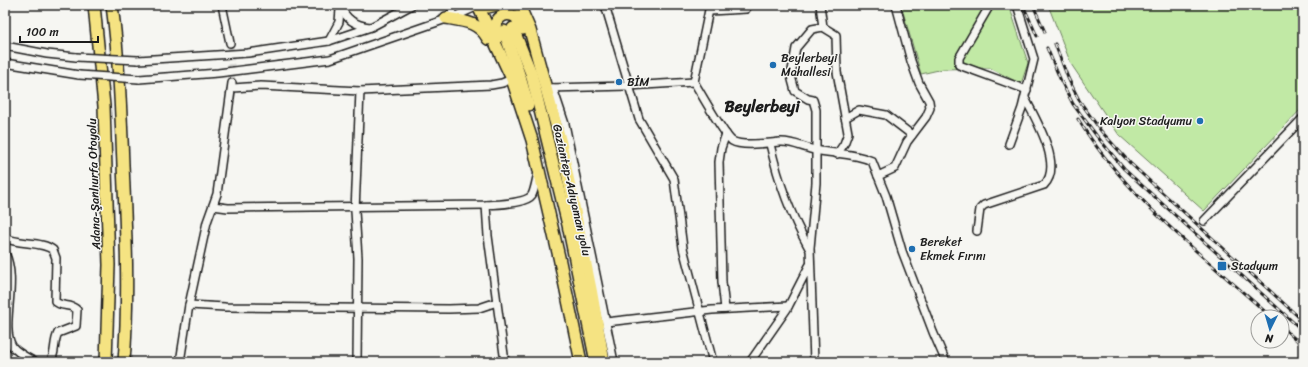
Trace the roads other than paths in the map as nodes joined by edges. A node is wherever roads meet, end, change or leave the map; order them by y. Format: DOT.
graph roads {
  1 [pos="94,5"];
  2 [pos="112,5"];
  3 [pos="222,5"];
  4 [pos="340,5"];
  5 [pos="412,5"];
  6 [pos="455,5"];
  7 [pos="478,5"];
  8 [pos="501,5"];
  9 [pos="519,5"];
  10 [pos="526,5"];
  11 [pos="605,5"];
  12 [pos="747,5"];
  13 [pos="820,5"];
  14 [pos="896,5"];
  15 [pos="990,5"];
  16 [pos="1017,5"];
  17 [pos="710,8"];
  18 [pos="446,18"];
  19 [pos="370,27"];
  20 [pos="823,27"];
  21 [pos="530,30"];
  22 [pos="329,41"];
  23 [pos="230,43"];
  24 [pos="5,46"];
  25 [pos="5,63"];
  26 [pos="541,72"];
  27 [pos="509,74"];
  28 [pos="694,82"];
  29 [pos="628,86"];
  30 [pos="549,88"];
  31 [pos="1027,90"];
  32 [pos="360,91"];
  33 [pos="1024,98"];
  34 [pos="845,118"];
  35 [pos="1303,118"];
  36 [pos="726,134"];
  37 [pos="912,135"];
  38 [pos="770,144"];
  39 [pos="1009,144"];
  40 [pos="816,150"];
  41 [pos="837,154"];
  42 [pos="539,170"];
  43 [pos="878,176"];
  44 [pos="486,205"];
  45 [pos="213,206"];
  46 [pos="355,206"];
  47 [pos="1204,221"];
  48 [pos="977,231"];
  49 [pos="5,238"];
  50 [pos="810,248"];
  51 [pos="5,253"];
  52 [pos="810,264"];
  53 [pos="497,302"];
  54 [pos="189,305"];
  55 [pos="788,306"];
  56 [pos="358,307"];
  57 [pos="725,309"];
  58 [pos="701,311"];
  59 [pos="606,322"];
  60 [pos="34,362"];
  61 [pos="50,362"];
  62 [pos="106,362"];
  63 [pos="124,362"];
  64 [pos="180,362"];
  65 [pos="357,362"];
  66 [pos="505,362"];
  67 [pos="581,362"];
  68 [pos="586,362"];
  69 [pos="596,362"];
  70 [pos="604,362"];
  71 [pos="614,362"];
  72 [pos="713,362"];
  73 [pos="750,362"];
  74 [pos="814,362"];
  75 [pos="946,362"];
  1 -- 62 [label="highway, Adana-Şanlıurfa Otoyolu"];
  2 -- 63 [label="highway"];
  3 -- 23 [label="street"];
  4 -- 19 [label="street"];
  4 -- 22 [label="street"];
  5 -- 19 [label="street"];
  6 -- 18 [label="street"];
  7 -- 8 [label="main road"];
  7 -- 18 [label="street"];
  7 -- 27 [label="highway"];
  9 -- 21 [label="highway"];
  10 -- 21 [label="highway"];
  11 -- 29 [label="street"];
  12 -- 17 [label="street"];
  13 -- 20 [label="street"];
  14 -- 37 [label="street"];
  15 -- 31 [label="street"];
  16 -- 31 [label="street"];
  17 -- 28 [label="street"];
  18 -- 25 [label="street, bridge"];
  18 -- 27 [label="highway"];
  19 -- 22 [label="street"];
  20 -- 34 [label="street"];
  20 -- 40 [label="street"];
  21 -- 26 [label="highway"];
  22 -- 24 [label="street, bridge"];
  26 -- 27 [label="highway"];
  26 -- 30 [label="highway"];
  27 -- 32 [label="street"];
  27 -- 42 [label="highway"];
  28 -- 29 [label="street"];
  28 -- 36 [label="street"];
  29 -- 30 [label="street"];
  29 -- 58 [label="street"];
  30 -- 59 [label="street"];
  30 -- 70 [label="highway"];
  31 -- 33 [label="street"];
  32 -- 45 [label="street"];
  32 -- 46 [label="street"];
  33 -- 39 [label="street"];
  33 -- 48 [label="street"];
  34 -- 37 [label="street"];
  34 -- 41 [label="street"];
  35 -- 47 [label="street"];
  36 -- 38 [label="street"];
  36 -- 57 [label="street"];
  37 -- 43 [label="street"];
  38 -- 40 [label="street"];
  38 -- 50 [label="street"];
  40 -- 41 [label="street"];
  40 -- 50 [label="street"];
  41 -- 43 [label="street"];
  42 -- 44 [label="street"];
  42 -- 67 [label="highway"];
  43 -- 75 [label="street"];
  44 -- 46 [label="street"];
  44 -- 53 [label="street"];
  45 -- 46 [label="street"];
  45 -- 54 [label="street"];
  46 -- 56 [label="street"];
  49 -- 61 [label="street"];
  50 -- 52 [label="street"];
  51 -- 60 [label="street"];
  52 -- 55 [label="street"];
  52 -- 74 [label="street"];
  53 -- 56 [label="street"];
  53 -- 66 [label="street"];
  54 -- 56 [label="street"];
  54 -- 64 [label="street"];
  55 -- 57 [label="street"];
  55 -- 73 [label="street"];
  56 -- 65 [label="street"];
  57 -- 58 [label="street"];
  58 -- 59 [label="street"];
  58 -- 72 [label="street"];
  59 -- 71 [label="street"];
  68 -- 69 [label="highway, Gaziantep-Adıyaman yolu"];
}
